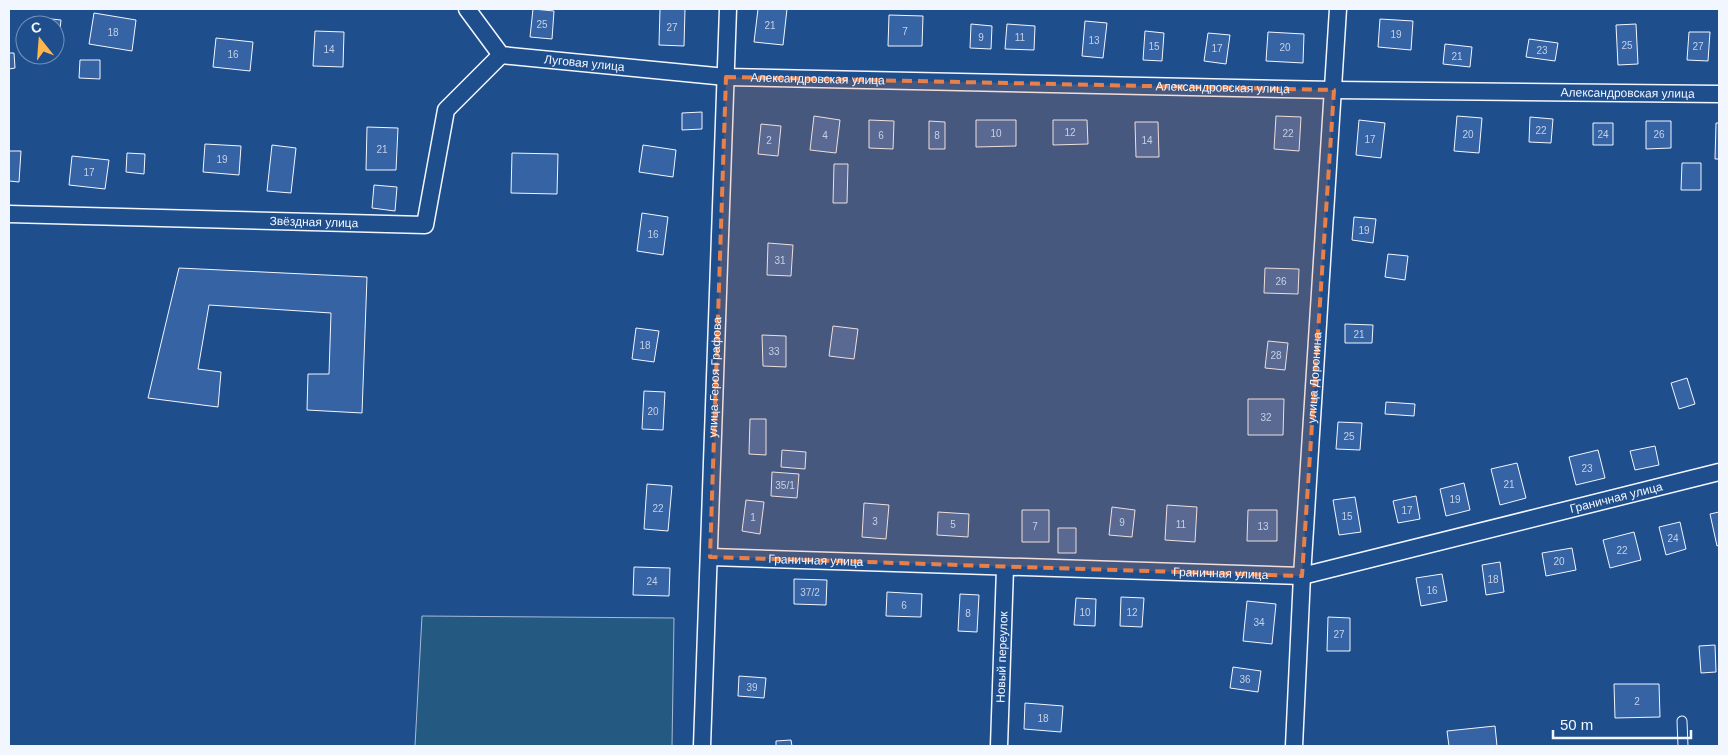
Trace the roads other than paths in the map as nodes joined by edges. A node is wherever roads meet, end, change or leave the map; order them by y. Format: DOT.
graph roads {
  1 [pos="467,9"];
  2 [pos="728,9"];
  3 [pos="1338,9"];
  4 [pos="501,55"];
  5 [pos="726,77"];
  6 [pos="1334,90"];
  7 [pos="1719,94"];
  8 [pos="9,214"];
  9 [pos="1719,472"];
  10 [pos="710,557"];
  11 [pos="1005,568"];
  12 [pos="1302,576"];
  13 [pos="1682,721"];
  14 [pos="702,746"];
  15 [pos="999,746"];
  16 [pos="1294,746"];
  17 [pos="1683,746"];
  1 -- 4 [label="street"];
  2 -- 5 [label="street, улица Героя Графова"];
  3 -- 6 [label="street, улица Доронина"];
  4 -- 5 [label="street, Луговая улица"];
  4 -- 8 [label="street, Звёздная улица"];
  5 -- 6 [label="street, Александровская улица"];
  5 -- 10 [label="street, улица Героя Графова"];
  6 -- 7 [label="street, Александровская улица"];
  6 -- 12 [label="street, улица Доронина"];
  9 -- 12 [label="street, Граничная улица"];
  10 -- 11 [label="street, Граничная улица"];
  10 -- 14 [label="street, улица Героя Графова"];
  11 -- 12 [label="street, Граничная улица"];
  11 -- 15 [label="street, Новый переулок"];
  12 -- 16 [label="street, улица Доронина"];
  13 -- 17 [label="lane"];
}
